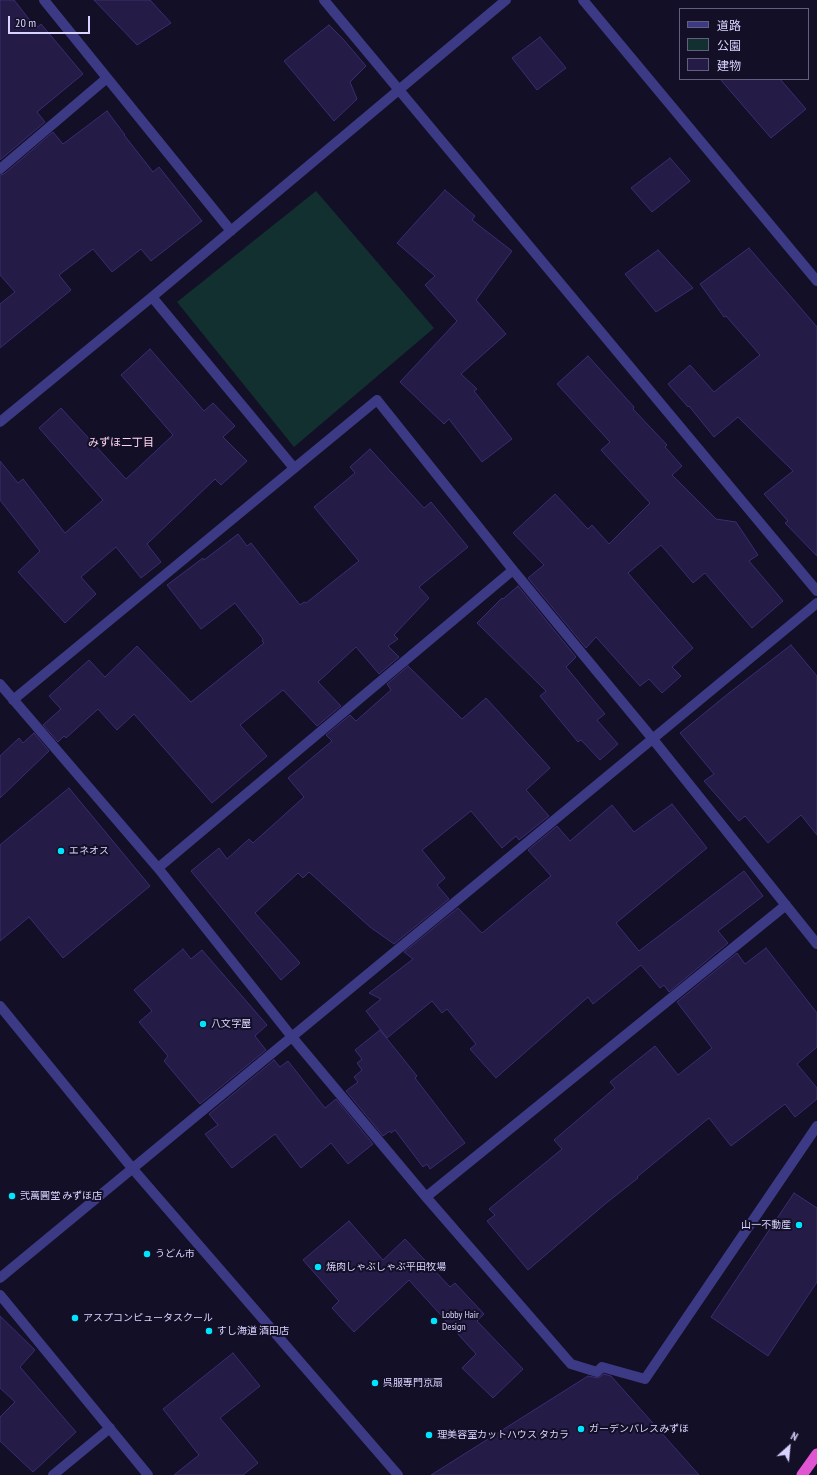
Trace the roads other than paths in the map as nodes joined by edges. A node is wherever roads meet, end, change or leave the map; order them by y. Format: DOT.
graph roads {
  1 [pos="44,0"];
  2 [pos="324,0"];
  3 [pos="506,0"];
  4 [pos="583,0"];
  5 [pos="107,78"];
  6 [pos="398,90"];
  7 [pos="0,169"];
  8 [pos="231,231"];
  9 [pos="817,281"];
  10 [pos="152,297"];
  11 [pos="0,422"];
  12 [pos="294,468"];
  13 [pos="513,570"];
  14 [pos="817,591"];
  15 [pos="817,603"];
  16 [pos="0,684"];
  17 [pos="13,700"];
  18 [pos="652,738"];
  19 [pos="158,868"];
  20 [pos="786,905"];
  21 [pos="817,944"];
  22 [pos="0,1006"];
  23 [pos="292,1036"];
  24 [pos="817,1126"];
  25 [pos="132,1168"];
  26 [pos="426,1197"];
  27 [pos="0,1278"];
  28 [pos="0,1295"];
  29 [pos="110,1428"];
  30 [pos="817,1454"];
  31 [pos="53,1475"];
  32 [pos="148,1475"];
  33 [pos="398,1475"];
  34 [pos="802,1475"];
  1 -- 5 [label="street"];
  2 -- 6 [label="street"];
  3 -- 6 [label="street"];
  4 -- 9 [label="street"];
  5 -- 7 [label="street"];
  5 -- 8 [label="street"];
  6 -- 8 [label="street"];
  6 -- 14 [label="street"];
  8 -- 10 [label="street"];
  10 -- 11 [label="street"];
  10 -- 12 [label="street"];
  12 -- 13 [label="street"];
  12 -- 17 [label="street"];
  13 -- 18 [label="street"];
  13 -- 19 [label="street"];
  15 -- 18 [label="street"];
  16 -- 17 [label="street"];
  17 -- 19 [label="street"];
  18 -- 20 [label="street"];
  18 -- 23 [label="street"];
  19 -- 23 [label="street"];
  20 -- 21 [label="street"];
  20 -- 26 [label="street"];
  22 -- 25 [label="street"];
  23 -- 25 [label="street"];
  23 -- 26 [label="street"];
  24 -- 26 [label="street"];
  25 -- 27 [label="street"];
  25 -- 33 [label="street"];
  28 -- 29 [label="street"];
  29 -- 31 [label="street"];
  29 -- 32 [label="street"];
  30 -- 34 [label="highway"];
}
